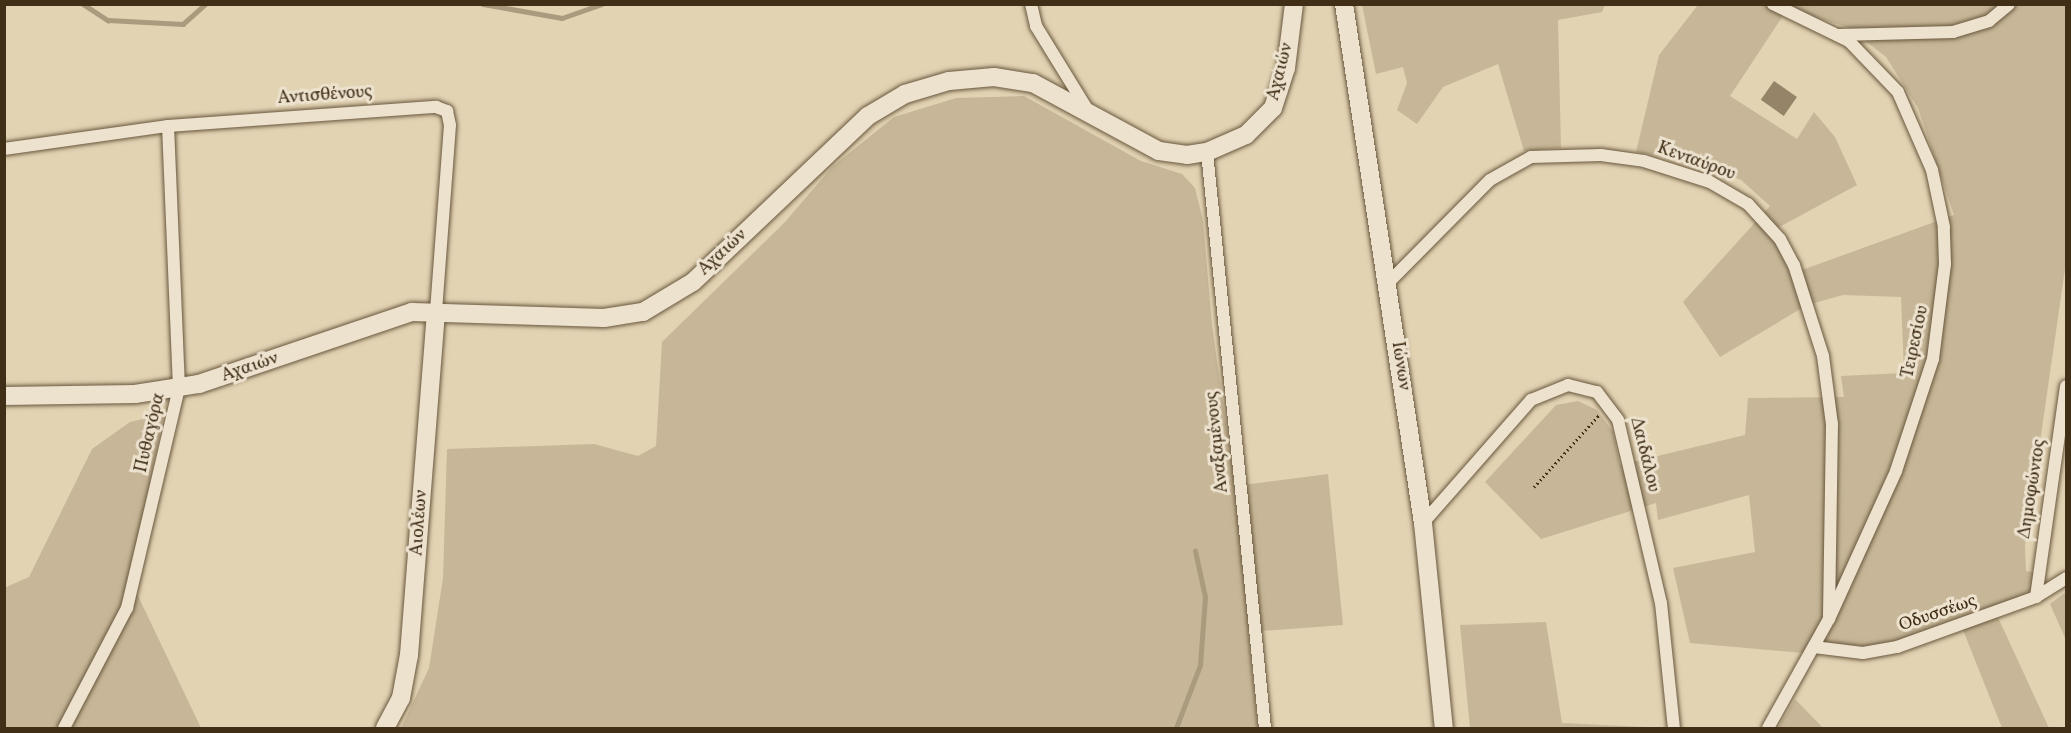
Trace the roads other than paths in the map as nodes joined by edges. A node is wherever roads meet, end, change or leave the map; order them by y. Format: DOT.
graph roads {
  1 [pos="1031,4"];
  2 [pos="1294,4"];
  3 [pos="1344,4"];
  4 [pos="1773,4"];
  5 [pos="2009,4"];
  6 [pos="1838,35"];
  7 [pos="1087,109"];
  8 [pos="168,126"];
  9 [pos="4,149"];
  10 [pos="1207,152"];
  11 [pos="1387,284"];
  12 [pos="436,312"];
  13 [pos="2067,386"];
  14 [pos="179,388"];
  15 [pos="4,396"];
  16 [pos="1423,523"];
  17 [pos="2067,578"];
  18 [pos="2036,597"];
  19 [pos="1829,619"];
  20 [pos="1814,647"];
  21 [pos="64,729"];
  22 [pos="385,729"];
  23 [pos="1265,729"];
  24 [pos="1444,729"];
  25 [pos="1674,729"];
  26 [pos="1768,729"];
  1 -- 7 [label="street"];
  2 -- 10 [label="main road, Αχαιών"];
  3 -- 11 [label="main road, Ιώνων"];
  4 -- 6 [label="street, Τειρεσίου"];
  5 -- 6 [label="street"];
  6 -- 19 [label="street, Τειρεσίου"];
  7 -- 10 [label="main road, Αχαιών"];
  7 -- 12 [label="main road, Αχαιών"];
  8 -- 9 [label="street, Αντισθένους"];
  8 -- 12 [label="street, Αντισθένους"];
  8 -- 14 [label="street, Πυθαγόρα"];
  10 -- 23 [label="street, Αναξαμένους"];
  11 -- 16 [label="main road, Ιώνων"];
  11 -- 19 [label="street, Κενταύρου"];
  12 -- 14 [label="main road, Αχαιών"];
  12 -- 22 [label="main road, Αιολέων"];
  13 -- 18 [label="street, Δημοφώντος"];
  14 -- 15 [label="main road, Αχαιών"];
  14 -- 21 [label="street, Πυθαγόρα"];
  16 -- 24 [label="main road, Ιώνων"];
  16 -- 25 [label="street, Δαιδάλου"];
  17 -- 18 [label="street, Οδυσσέως"];
  18 -- 20 [label="street, Οδυσσέως"];
  19 -- 20 [label="street, Τειρεσίου"];
  20 -- 26 [label="street, Τειρεσίου"];
}
